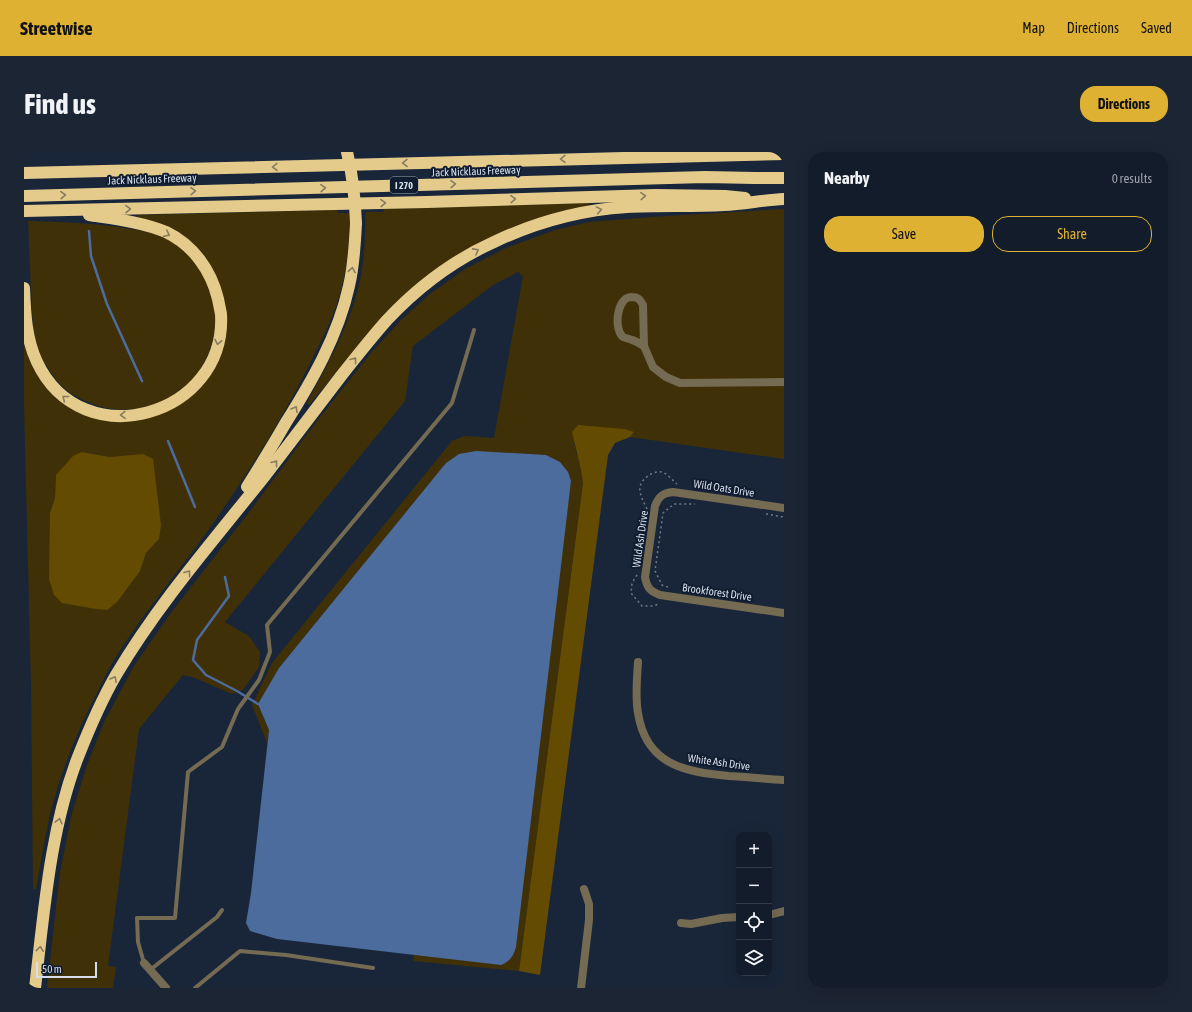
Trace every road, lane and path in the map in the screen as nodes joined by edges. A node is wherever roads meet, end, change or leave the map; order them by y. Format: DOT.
graph roads {
  1 [pos="347,152"];
  2 [pos="784,154"];
  3 [pos="24,173"];
  4 [pos="784,178"];
  5 [pos="24,196"];
  6 [pos="784,199"];
  7 [pos="766,200"];
  8 [pos="24,211"];
  9 [pos="61,211"];
  10 [pos="24,288"];
  11 [pos="474,330"];
  12 [pos="644,346"];
  13 [pos="784,382"];
  14 [pos="680,485"];
  15 [pos="661,495"];
  16 [pos="695,504"];
  17 [pos="784,508"];
  18 [pos="647,510"];
  19 [pos="762,514"];
  20 [pos="784,517"];
  21 [pos="206,548"];
  22 [pos="640,571"];
  23 [pos="648,588"];
  24 [pos="673,589"];
  25 [pos="659,604"];
  26 [pos="784,613"];
  27 [pos="638,662"];
  28 [pos="784,780"];
  29 [pos="584,889"];
  30 [pos="222,910"];
  31 [pos="784,911"];
  32 [pos="772,915"];
  33 [pos="736,917"];
  34 [pos="681,923"];
  35 [pos="144,963"];
  36 [pos="373,968"];
  37 [pos="150,970"];
  38 [pos="35,988"];
  39 [pos="166,988"];
  40 [pos="195,988"];
  41 [pos="580,988"];
  21 -- 1 [label="highway, one-way, bridge"];
  2 -- 3 [label="highway, Jack Nicklaus Freeway / I 270, one-way"];
  5 -- 4 [label="highway, Jack Nicklaus Freeway / I 270, one-way"];
  6 -- 7 [label="highway"];
  9 -- 7 [label="highway, one-way"];
  21 -- 7 [label="highway, one-way"];
  8 -- 9 [label="highway"];
  9 -- 10 [label="highway, one-way"];
  11 -- 35 [label="lane"];
  12 -- 12 [label="street"];
  12 -- 13 [label="street"];
  14 -- 18 [label="path"];
  15 -- 17 [label="street, Wild Oats Drive"];
  15 -- 23 [label="street, Wild Ash Drive"];
  16 -- 24 [label="path"];
  19 -- 20 [label="path"];
  38 -- 21 [label="highway, one-way"];
  22 -- 25 [label="path"];
  23 -- 26 [label="street, Brookforest Drive"];
  27 -- 28 [label="street, White Ash Drive"];
  29 -- 41 [label="street"];
  30 -- 37 [label="lane"];
  31 -- 32 [label="street"];
  33 -- 34 [label="street"];
  35 -- 37 [label="street"];
  36 -- 40 [label="lane"];
  37 -- 39 [label="street"];
}
